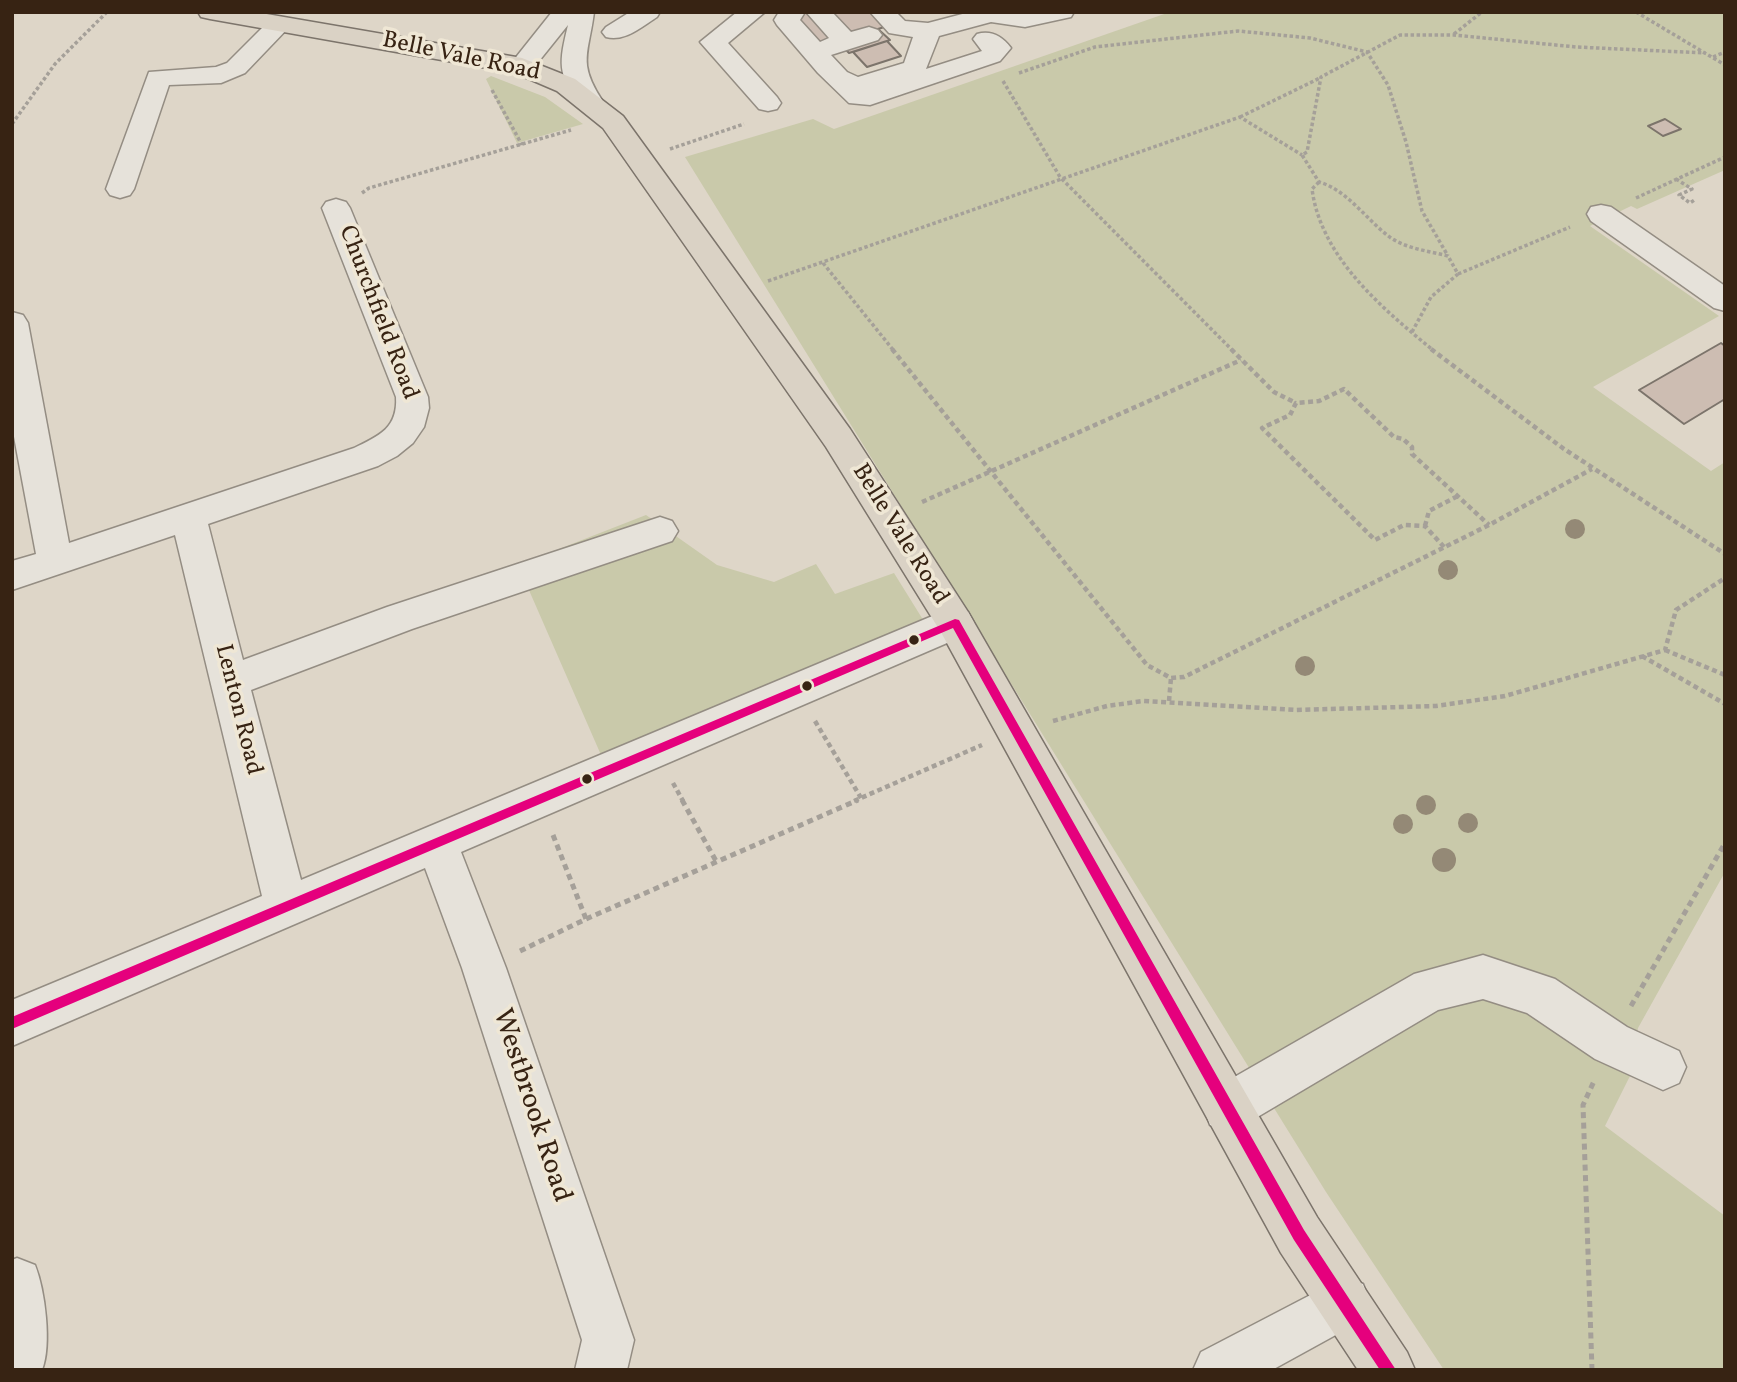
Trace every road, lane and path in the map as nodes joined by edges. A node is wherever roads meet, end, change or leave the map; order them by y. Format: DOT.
graph roads {
  1 [pos="107,12"];
  2 [pos="211,12"];
  3 [pos="565,12"];
  4 [pos="582,12"];
  5 [pos="648,12"];
  6 [pos="752,12"];
  7 [pos="793,12"];
  8 [pos="818,12"];
  9 [pos="853,12"];
  10 [pos="1062,12"];
  11 [pos="1482,12"];
  12 [pos="1636,12"];
  13 [pos="989,22"];
  14 [pos="885,24"];
  15 [pos="279,25"];
  16 [pos="524,25"];
  17 [pos="615,32"];
  18 [pos="1454,35"];
  19 [pos="846,41"];
  20 [pos="922,48"];
  21 [pos="815,51"];
  22 [pos="1367,52"];
  23 [pos="1725,52"];
  24 [pos="1706,53"];
  25 [pos="1713,57"];
  26 [pos="494,60"];
  27 [pos="1725,65"];
  28 [pos="522,66"];
  29 [pos="1015,74"];
  30 [pos="1321,77"];
  31 [pos="1002,79"];
  32 [pos="841,82"];
  33 [pos="589,100"];
  34 [pos="768,103"];
  35 [pos="1240,117"];
  36 [pos="12,124"];
  37 [pos="578,128"];
  38 [pos="522,145"];
  39 [pos="1302,155"];
  40 [pos="642,159"];
  41 [pos="1060,177"];
  42 [pos="1676,179"];
  43 [pos="1319,182"];
  44 [pos="120,189"];
  45 [pos="1696,200"];
  46 [pos="337,208"];
  47 [pos="1601,214"];
  48 [pos="1448,256"];
  49 [pos="822,263"];
  50 [pos="734,290"];
  51 [pos="1725,301"];
  52 [pos="12,323"];
  53 [pos="1412,332"];
  54 [pos="1241,360"];
  55 [pos="1296,403"];
  56 [pos="1592,469"];
  57 [pos="992,471"];
  58 [pos="1458,496"];
  59 [pos="920,503"];
  60 [pos="188,515"];
  61 [pos="1489,524"];
  62 [pos="1425,526"];
  63 [pos="660,531"];
  64 [pos="1444,547"];
  65 [pos="1725,554"];
  66 [pos="55,562"];
  67 [pos="12,576"];
  68 [pos="1723,581"];
  69 [pos="955,623"];
  70 [pos="1665,650"];
  71 [pos="1642,656"];
  72 [pos="1725,675"];
  73 [pos="1171,678"];
  74 [pos="230,681"];
  75 [pos="797,691"];
  76 [pos="1169,701"];
  77 [pos="1725,704"];
  78 [pos="1015,731"];
  79 [pos="655,751"];
  80 [pos="861,798"];
  81 [pos="540,801"];
  82 [pos="438,844"];
  83 [pos="716,862"];
  84 [pos="286,906"];
  85 [pos="586,919"];
  86 [pos="484,968"];
  87 [pos="12,1023"];
  88 [pos="1663,1067"];
  89 [pos="1227,1108"];
  90 [pos="12,1285"];
  91 [pos="1345,1302"];
  92 [pos="21,1358"];
  93 [pos="600,1370"];
  94 [pos="1219,1370"];
  95 [pos="1389,1370"];
  1 -- 36 [label="path"];
  2 -- 15 [label="main road, Belle Vale Road"];
  3 -- 28 [label="street"];
  4 -- 33 [label="street"];
  5 -- 17 [label="street"];
  6 -- 34 [label="street"];
  7 -- 21 [label="street"];
  8 -- 19 [label="street"];
  9 -- 14 [label="street"];
  10 -- 13 [label="street"];
  11 -- 18 [label="path"];
  12 -- 24 [label="path"];
  13 -- 20 [label="street"];
  13 -- 20 [label="street"];
  13 -- 32 [label="street"];
  14 -- 19 [label="street"];
  14 -- 20 [label="street"];
  15 -- 26 [label="main road, Belle Vale Road"];
  15 -- 44 [label="street"];
  16 -- 26 [label="street"];
  18 -- 22 [label="path"];
  18 -- 24 [label="path"];
  19 -- 21 [label="street"];
  20 -- 32 [label="street"];
  21 -- 32 [label="street"];
  22 -- 29 [label="path"];
  22 -- 30 [label="path"];
  22 -- 48 [label="path"];
  23 -- 25 [label="path"];
  24 -- 25 [label="path"];
  25 -- 27 [label="path"];
  26 -- 28 [label="main road, Belle Vale Road"];
  26 -- 38 [label="path"];
  28 -- 33 [label="main road, Belle Vale Road"];
  30 -- 35 [label="path"];
  30 -- 39 [label="path"];
  31 -- 41 [label="path"];
  33 -- 40 [label="main road, Belle Vale Road"];
  34 -- 40 [label="path"];
  35 -- 39 [label="path"];
  35 -- 41 [label="path"];
  37 -- 38 [label="path, Churchfield Road"];
  38 -- 46 [label="path, Churchfield Road"];
  39 -- 43 [label="path"];
  40 -- 50 [label="main road, Belle Vale Road"];
  41 -- 49 [label="path"];
  41 -- 54 [label="path"];
  42 -- 45 [label="path"];
  43 -- 48 [label="path"];
  43 -- 53 [label="path"];
  46 -- 60 [label="street, Churchfield Road"];
  47 -- 51 [label="street"];
  48 -- 53 [label="path"];
  49 -- 50 [label="path"];
  49 -- 57 [label="path"];
  50 -- 69 [label="main road, Belle Vale Road"];
  52 -- 66 [label="street"];
  53 -- 56 [label="path"];
  54 -- 55 [label="path"];
  54 -- 57 [label="path"];
  55 -- 58 [label="path"];
  55 -- 62 [label="path"];
  56 -- 61 [label="path"];
  56 -- 65 [label="path"];
  57 -- 59 [label="path"];
  57 -- 73 [label="path"];
  58 -- 61 [label="path"];
  58 -- 62 [label="path"];
  60 -- 66 [label="street, Churchfield Road"];
  60 -- 74 [label="street, Lenton Road"];
  61 -- 64 [label="path"];
  62 -- 64 [label="path"];
  63 -- 74 [label="street"];
  64 -- 73 [label="path"];
  66 -- 67 [label="street, Churchfield Road"];
  68 -- 70 [label="path"];
  69 -- 75 [label="street"];
  69 -- 78 [label="main road, Belle Vale Road"];
  70 -- 71 [label="path"];
  70 -- 72 [label="path"];
  71 -- 76 [label="path"];
  71 -- 77 [label="path"];
  73 -- 76 [label="path"];
  74 -- 84 [label="street, Lenton Road"];
  75 -- 79 [label="street"];
  75 -- 80 [label="path"];
  76 -- 78 [label="path"];
  78 -- 80 [label="path"];
  78 -- 89 [label="main road, Belle Vale Road"];
  79 -- 81 [label="street"];
  79 -- 83 [label="path"];
  80 -- 83 [label="path"];
  81 -- 82 [label="street"];
  81 -- 85 [label="path"];
  82 -- 84 [label="street"];
  82 -- 86 [label="street, Westbrook Road"];
  83 -- 85 [label="path"];
  84 -- 87 [label="street"];
  85 -- 86 [label="path"];
  86 -- 93 [label="street, Westbrook Road"];
  88 -- 89 [label="street"];
  89 -- 91 [label="main road, Belle Vale Road"];
  90 -- 92 [label="street"];
  91 -- 94 [label="street"];
  91 -- 95 [label="main road, Belle Vale Road"];
}
